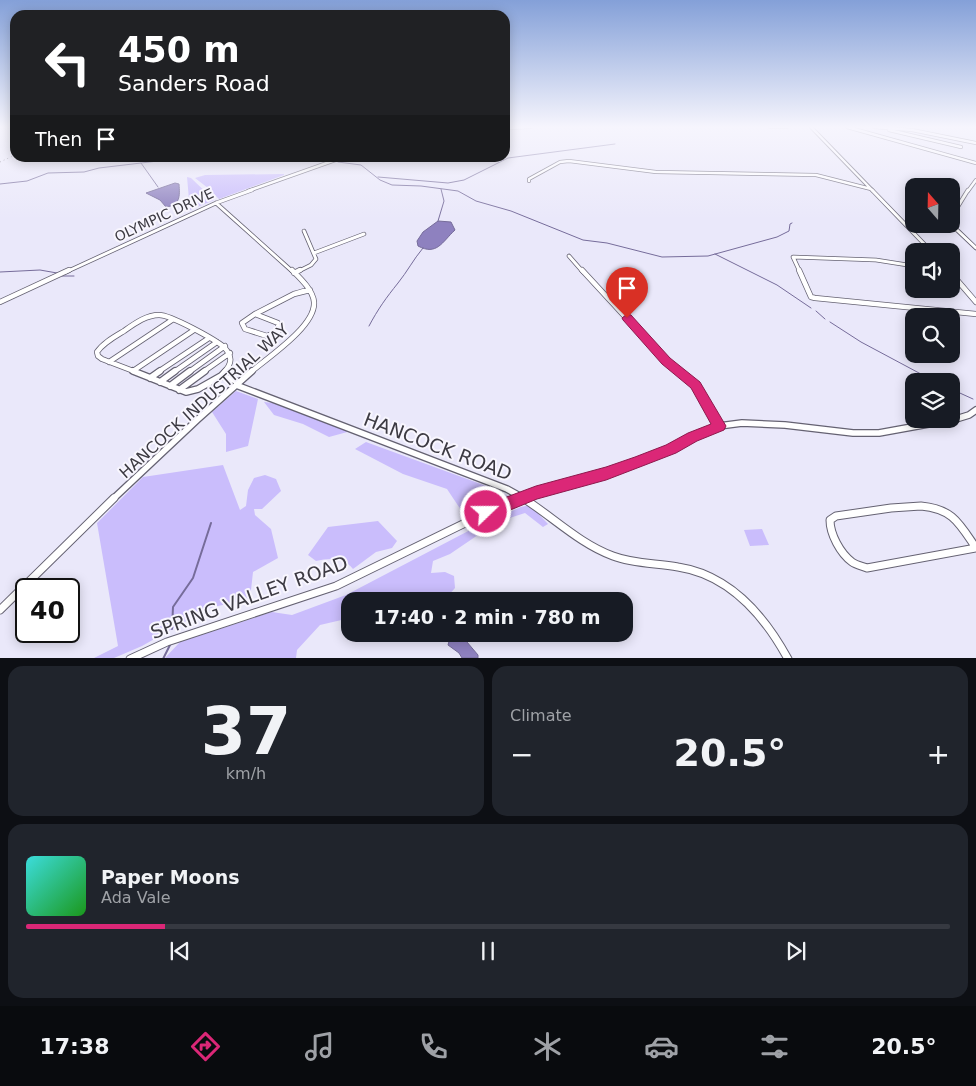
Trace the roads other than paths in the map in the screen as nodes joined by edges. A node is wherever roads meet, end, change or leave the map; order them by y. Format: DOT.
graph roads {
  1 [pos="840,158"];
  2 [pos="960,158"];
  3 [pos="330,162"];
  4 [pos="976,162"];
  5 [pos="976,180"];
  6 [pos="529,181"];
  7 [pos="871,189"];
  8 [pos="216,202"];
  9 [pos="960,202"];
  10 [pos="905,224"];
  11 [pos="304,231"];
  12 [pos="913,233"];
  13 [pos="960,233"];
  14 [pos="364,234"];
  15 [pos="923,243"];
  16 [pos="976,248"];
  17 [pos="314,253"];
  18 [pos="569,256"];
  19 [pos="905,265"];
  20 [pos="294,273"];
  21 [pos="960,283"];
  22 [pos="310,290"];
  23 [pos="0,302"];
  24 [pos="976,302"];
  25 [pos="255,314"];
  26 [pos="976,314"];
  27 [pos="172,320"];
  28 [pos="194,330"];
  29 [pos="209,338"];
  30 [pos="217,342"];
  31 [pos="225,346"];
  32 [pos="230,353"];
  33 [pos="109,362"];
  34 [pos="133,371"];
  35 [pos="221,376"];
  36 [pos="150,378"];
  37 [pos="160,382"];
  38 [pos="237,383"];
  39 [pos="170,386"];
  40 [pos="179,390"];
  41 [pos="976,410"];
  42 [pos="719,426"];
  43 [pos="539,492"];
  44 [pos="524,497"];
  45 [pos="537,506"];
  46 [pos="976,548"];
  47 [pos="0,610"];
  48 [pos="130,658"];
  49 [pos="788,658"];
  1 -- 7 [label="street"];
  2 -- 4 [label="street"];
  3 -- 8 [label="street, OLYMPIC DRIVE"];
  5 -- 9 [label="street"];
  6 -- 7 [label="street"];
  7 -- 10 [label="street"];
  8 -- 20 [label="street"];
  8 -- 23 [label="street, OLYMPIC DRIVE"];
  11 -- 17 [label="street"];
  12 -- 15 [label="street"];
  13 -- 16 [label="street"];
  14 -- 17 [label="street"];
  17 -- 20 [label="street"];
  18 -- 42 [label="street"];
  19 -- 26 [label="street"];
  20 -- 22 [label="street"];
  21 -- 24 [label="street"];
  22 -- 25 [label="street"];
  22 -- 38 [label="street, HANCOCK INDUSTRIAL WAY"];
  25 -- 25 [label="street"];
  27 -- 28 [label="street"];
  27 -- 33 [label="street"];
  27 -- 33 [label="street"];
  28 -- 29 [label="street"];
  28 -- 34 [label="street"];
  29 -- 30 [label="street"];
  29 -- 36 [label="street"];
  30 -- 31 [label="street"];
  30 -- 37 [label="street"];
  31 -- 32 [label="street"];
  31 -- 39 [label="street"];
  32 -- 35 [label="street"];
  32 -- 40 [label="street"];
  33 -- 34 [label="street"];
  34 -- 36 [label="street"];
  35 -- 38 [label="street, HANCOCK ROAD"];
  35 -- 40 [label="street"];
  36 -- 37 [label="street"];
  37 -- 39 [label="street"];
  38 -- 44 [label="street, HANCOCK ROAD"];
  38 -- 47 [label="street, HANCOCK INDUSTRIAL WAY"];
  39 -- 40 [label="street"];
  41 -- 42 [label="street, SPRING VALLEY ROAD"];
  42 -- 43 [label="street, SPRING VALLEY ROAD"];
  43 -- 44 [label="street, SPRING VALLEY ROAD"];
  43 -- 45 [label="street"];
  44 -- 45 [label="street, HANCOCK ROAD"];
  44 -- 48 [label="street, SPRING VALLEY ROAD"];
  45 -- 49 [label="street, HANCOCK ROAD"];
  46 -- 46 [label="street"];
}
